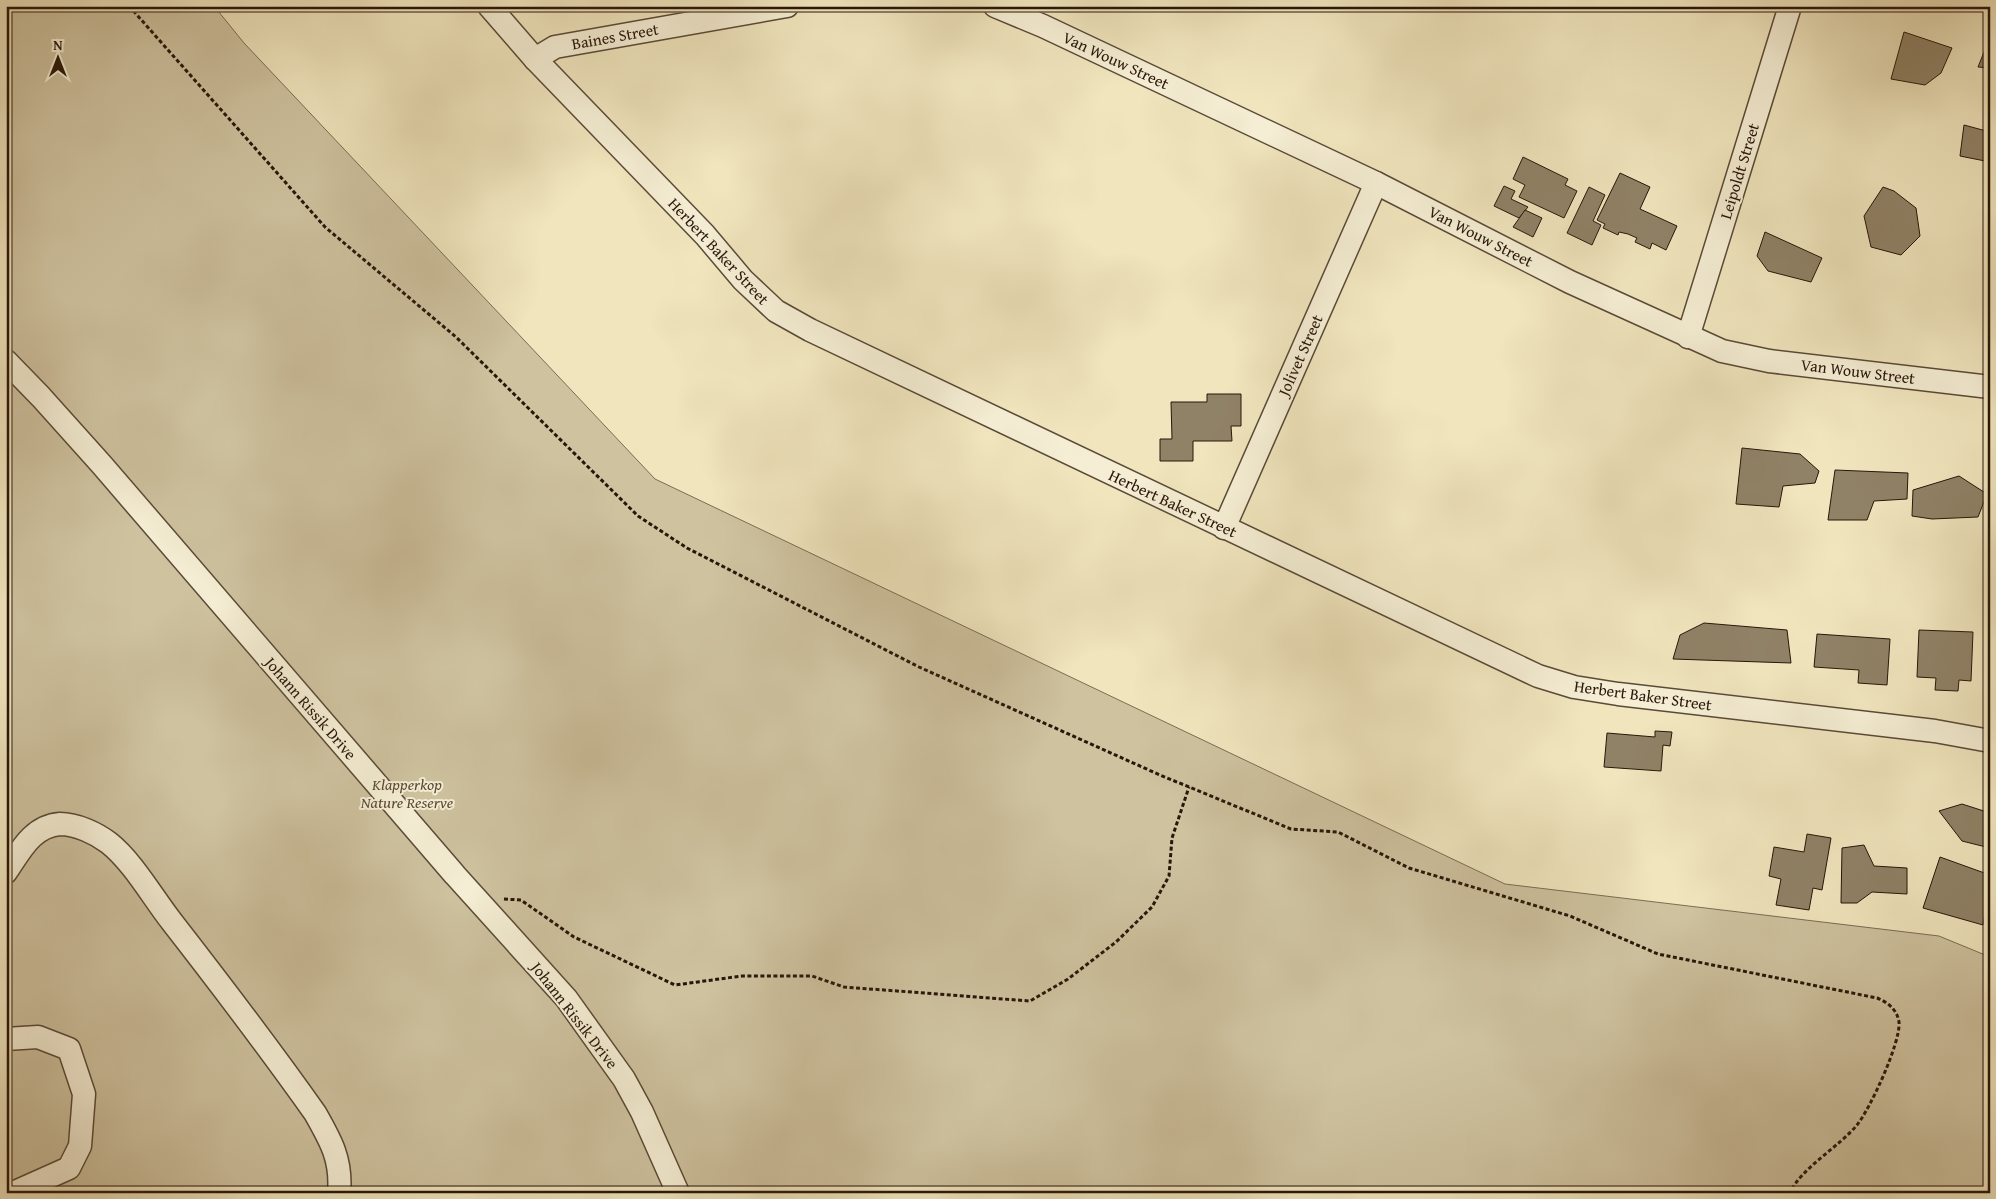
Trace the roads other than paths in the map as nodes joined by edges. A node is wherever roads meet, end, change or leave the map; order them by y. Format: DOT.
graph roads {
  1 [pos="489,6"];
  2 [pos="787,6"];
  3 [pos="995,6"];
  4 [pos="1790,6"];
  5 [pos="536,59"];
  6 [pos="1376,183"];
  7 [pos="1688,337"];
  8 [pos="6,361"];
  9 [pos="1990,386"];
  10 [pos="1224,528"];
  11 [pos="1990,741"];
  12 [pos="6,872"];
  13 [pos="6,1040"];
  14 [pos="13,1193"];
  15 [pos="339,1193"];
  16 [pos="678,1193"];
  1 -- 5 [label="street, Herbert Baker Street"];
  2 -- 5 [label="street, Baines Street"];
  3 -- 6 [label="street, Van Wouw Street"];
  4 -- 7 [label="street, Leipoldt Street"];
  5 -- 10 [label="street, Herbert Baker Street"];
  6 -- 7 [label="street, Van Wouw Street"];
  6 -- 10 [label="street, Jolivet Street"];
  7 -- 9 [label="street, Van Wouw Street"];
  8 -- 16 [label="street, Johann Rissik Drive"];
  10 -- 11 [label="street, Herbert Baker Street"];
  12 -- 15 [label="street"];
  13 -- 14 [label="street"];
}
